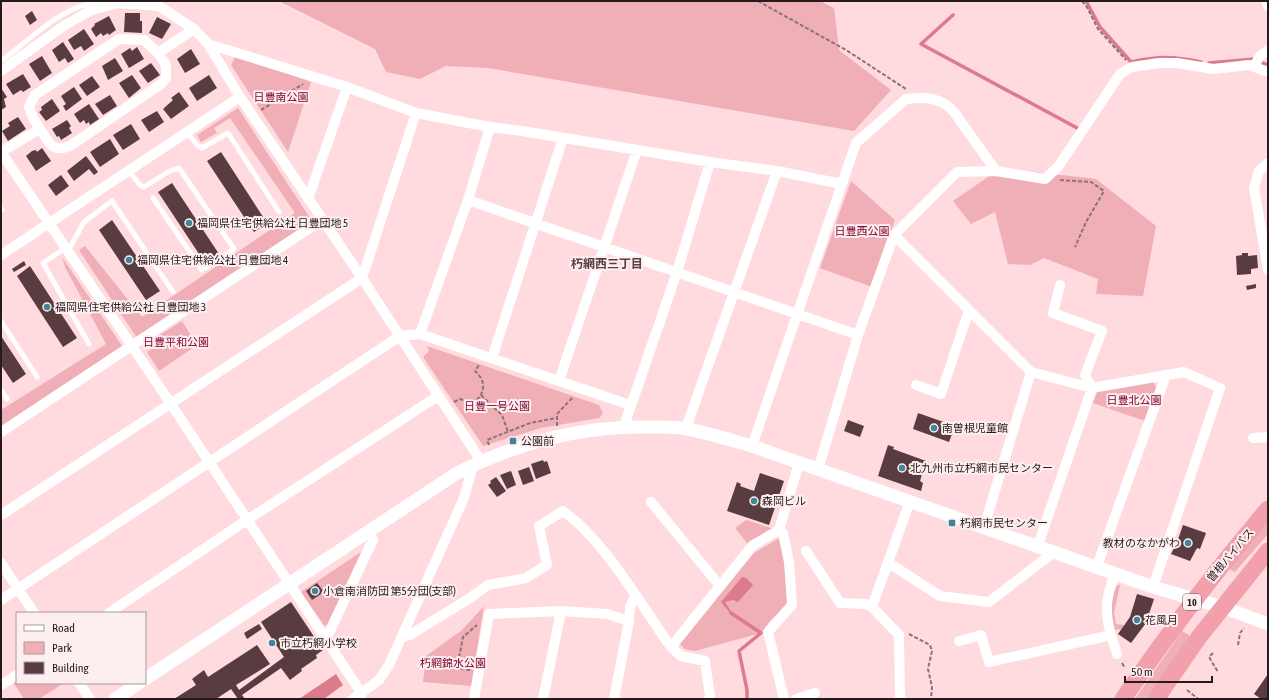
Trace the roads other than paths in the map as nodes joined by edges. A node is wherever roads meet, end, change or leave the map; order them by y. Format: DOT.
graph roads {
  1 [pos="1266,1"];
  2 [pos="1268,6"];
  3 [pos="104,7"];
  4 [pos="194,29"];
  5 [pos="208,44"];
  6 [pos="1268,50"];
  7 [pos="158,53"];
  8 [pos="1,61"];
  9 [pos="1254,66"];
  10 [pos="1,71"];
  11 [pos="1268,72"];
  12 [pos="347,87"];
  13 [pos="240,97"];
  14 [pos="416,113"];
  15 [pos="490,127"];
  16 [pos="40,129"];
  17 [pos="187,132"];
  18 [pos="563,138"];
  19 [pos="638,150"];
  20 [pos="1,152"];
  21 [pos="710,162"];
  22 [pos="1268,163"];
  23 [pos="128,170"];
  24 [pos="996,170"];
  25 [pos="776,171"];
  26 [pos="842,184"];
  27 [pos="153,198"];
  28 [pos="308,199"];
  29 [pos="468,200"];
  30 [pos="279,212"];
  31 [pos="322,220"];
  32 [pos="48,223"];
  33 [pos="536,223"];
  34 [pos="894,235"];
  35 [pos="604,247"];
  36 [pos="66,250"];
  37 [pos="1,255"];
  38 [pos="1268,270"];
  39 [pos="677,272"];
  40 [pos="362,278"];
  41 [pos="1060,285"];
  42 [pos="733,291"];
  43 [pos="173,292"];
  44 [pos="969,310"];
  45 [pos="797,314"];
  46 [pos="1,321"];
  47 [pos="420,334"];
  48 [pos="858,335"];
  49 [pos="400,336"];
  50 [pos="89,344"];
  51 [pos="132,346"];
  52 [pos="488,356"];
  53 [pos="1031,372"];
  54 [pos="1166,375"];
  55 [pos="36,377"];
  56 [pos="558,381"];
  57 [pos="916,385"];
  58 [pos="1092,388"];
  59 [pos="1,390"];
  60 [pos="438,396"];
  61 [pos="7,399"];
  62 [pos="171,404"];
  63 [pos="630,405"];
  64 [pos="624,426"];
  65 [pos="686,428"];
  66 [pos="1,432"];
  67 [pos="1268,437"];
  68 [pos="1253,438"];
  69 [pos="752,446"];
  70 [pos="209,462"];
  71 [pos="477,463"];
  72 [pos="799,463"];
  73 [pos="818,470"];
  74 [pos="910,501"];
  75 [pos="651,502"];
  76 [pos="1268,509"];
  77 [pos="1,515"];
  78 [pos="248,520"];
  79 [pos="984,527"];
  80 [pos="779,530"];
  81 [pos="369,532"];
  82 [pos="1038,546"];
  83 [pos="806,551"];
  84 [pos="1268,551"];
  85 [pos="1054,552"];
  86 [pos="1,563"];
  87 [pos="889,563"];
  88 [pos="1097,566"];
  89 [pos="1115,573"];
  90 [pos="290,584"];
  91 [pos="720,586"];
  92 [pos="1153,587"];
  93 [pos="18,589"];
  94 [pos="635,596"];
  95 [pos="1194,598"];
  96 [pos="1,600"];
  97 [pos="872,607"];
  98 [pos="1222,607"];
  99 [pos="561,611"];
  100 [pos="33,612"];
  101 [pos="111,612"];
  102 [pos="629,621"];
  103 [pos="1268,624"];
  104 [pos="1111,635"];
  105 [pos="402,637"];
  106 [pos="326,639"];
  107 [pos="959,641"];
  108 [pos="671,647"];
  109 [pos="1117,654"];
  110 [pos="16,676"];
  111 [pos="146,678"];
  112 [pos="80,684"];
  113 [pos="138,684"];
  114 [pos="1,685"];
  115 [pos="815,693"];
  116 [pos="362,694"];
  117 [pos="90,699"];
  118 [pos="116,699"];
  119 [pos="353,699"];
  120 [pos="474,699"];
  121 [pos="544,699"];
  122 [pos="614,699"];
  123 [pos="709,699"];
  124 [pos="784,699"];
  125 [pos="796,699"];
  126 [pos="900,699"];
  127 [pos="1123,699"];
  128 [pos="1156,699"];
  1 -- 2 [label="street"];
  3 -- 4 [label="street"];
  3 -- 8 [label="lane"];
  3 -- 10 [label="street"];
  4 -- 5 [label="street"];
  4 -- 7 [label="street"];
  5 -- 12 [label="street"];
  5 -- 13 [label="street"];
  6 -- 9 [label="street"];
  7 -- 16 [label="street"];
  7 -- 16 [label="street"];
  9 -- 11 [label="street"];
  9 -- 24 [label="street"];
  12 -- 14 [label="street"];
  12 -- 28 [label="street"];
  13 -- 17 [label="street"];
  13 -- 28 [label="street"];
  14 -- 15 [label="street"];
  14 -- 40 [label="street"];
  15 -- 18 [label="street"];
  15 -- 29 [label="street"];
  16 -- 20 [label="street"];
  17 -- 23 [label="street"];
  17 -- 30 [label="lane"];
  18 -- 19 [label="street"];
  18 -- 33 [label="street"];
  19 -- 21 [label="street"];
  19 -- 35 [label="street"];
  20 -- 32 [label="street"];
  21 -- 25 [label="street"];
  21 -- 39 [label="street"];
  22 -- 38 [label="street"];
  23 -- 27 [label="lane"];
  23 -- 32 [label="street"];
  24 -- 26 [label="street"];
  24 -- 34 [label="street"];
  25 -- 26 [label="street"];
  25 -- 42 [label="street"];
  26 -- 45 [label="street"];
  28 -- 31 [label="street"];
  29 -- 33 [label="street"];
  29 -- 47 [label="street"];
  31 -- 40 [label="street"];
  31 -- 51 [label="street"];
  32 -- 36 [label="street"];
  32 -- 37 [label="street"];
  33 -- 35 [label="street"];
  33 -- 52 [label="street"];
  34 -- 44 [label="street"];
  34 -- 48 [label="street"];
  35 -- 39 [label="street"];
  35 -- 56 [label="street"];
  36 -- 43 [label="lane"];
  36 -- 50 [label="lane"];
  36 -- 51 [label="street"];
  39 -- 42 [label="street"];
  39 -- 63 [label="street"];
  40 -- 49 [label="street"];
  40 -- 62 [label="street"];
  41 -- 58 [label="street"];
  42 -- 45 [label="street"];
  42 -- 65 [label="street"];
  44 -- 53 [label="street"];
  44 -- 57 [label="street"];
  45 -- 48 [label="street"];
  45 -- 69 [label="street"];
  46 -- 55 [label="lane"];
  47 -- 49 [label="street"];
  47 -- 52 [label="street"];
  48 -- 73 [label="street"];
  49 -- 60 [label="street"];
  49 -- 70 [label="street"];
  51 -- 62 [label="street"];
  51 -- 66 [label="street"];
  52 -- 56 [label="street"];
  53 -- 58 [label="street"];
  53 -- 79 [label="street"];
  54 -- 58 [label="street"];
  54 -- 88 [label="street"];
  54 -- 92 [label="street"];
  56 -- 63 [label="street"];
  58 -- 82 [label="street"];
  59 -- 61 [label="lane"];
  60 -- 71 [label="street"];
  60 -- 78 [label="street"];
  62 -- 70 [label="street"];
  62 -- 77 [label="street"];
  63 -- 64 [label="street"];
  64 -- 65 [label="street"];
  64 -- 71 [label="street"];
  65 -- 69 [label="street"];
  67 -- 68 [label="street"];
  69 -- 72 [label="street"];
  70 -- 78 [label="street"];
  70 -- 93 [label="street"];
  71 -- 81 [label="street"];
  71 -- 105 [label="street"];
  72 -- 73 [label="street"];
  72 -- 80 [label="street"];
  73 -- 74 [label="street"];
  74 -- 79 [label="street"];
  74 -- 87 [label="street"];
  75 -- 91 [label="street"];
  76 -- 95 [label="highway, 曽根バイパス / 10"];
  78 -- 90 [label="street"];
  78 -- 101 [label="street"];
  79 -- 82 [label="street"];
  80 -- 91 [label="street"];
  80 -- 124 [label="street"];
  81 -- 90 [label="street"];
  81 -- 106 [label="street"];
  82 -- 85 [label="street"];
  83 -- 97 [label="street"];
  84 -- 98 [label="highway, 10"];
  85 -- 87 [label="street"];
  85 -- 88 [label="street"];
  86 -- 93 [label="street"];
  87 -- 97 [label="street"];
  88 -- 89 [label="street"];
  89 -- 92 [label="street"];
  89 -- 104 [label="street"];
  90 -- 106 [label="street"];
  90 -- 111 [label="street"];
  91 -- 108 [label="street"];
  92 -- 95 [label="street"];
  93 -- 96 [label="street"];
  93 -- 100 [label="street"];
  94 -- 102 [label="street"];
  94 -- 105 [label="street"];
  94 -- 108 [label="street"];
  95 -- 98 [label="street"];
  95 -- 127 [label="highway, 曽根バイパス / 10"];
  97 -- 126 [label="street"];
  98 -- 103 [label="street"];
  98 -- 128 [label="highway, 10"];
  99 -- 102 [label="street"];
  99 -- 120 [label="street"];
  99 -- 121 [label="street"];
  102 -- 122 [label="street"];
  104 -- 107 [label="street"];
  104 -- 109 [label="street"];
  105 -- 116 [label="street"];
  106 -- 116 [label="street"];
  108 -- 123 [label="street"];
  110 -- 114 [label="street"];
  112 -- 117 [label="street"];
  113 -- 118 [label="street"];
  115 -- 125 [label="street"];
  116 -- 119 [label="street"];
}
